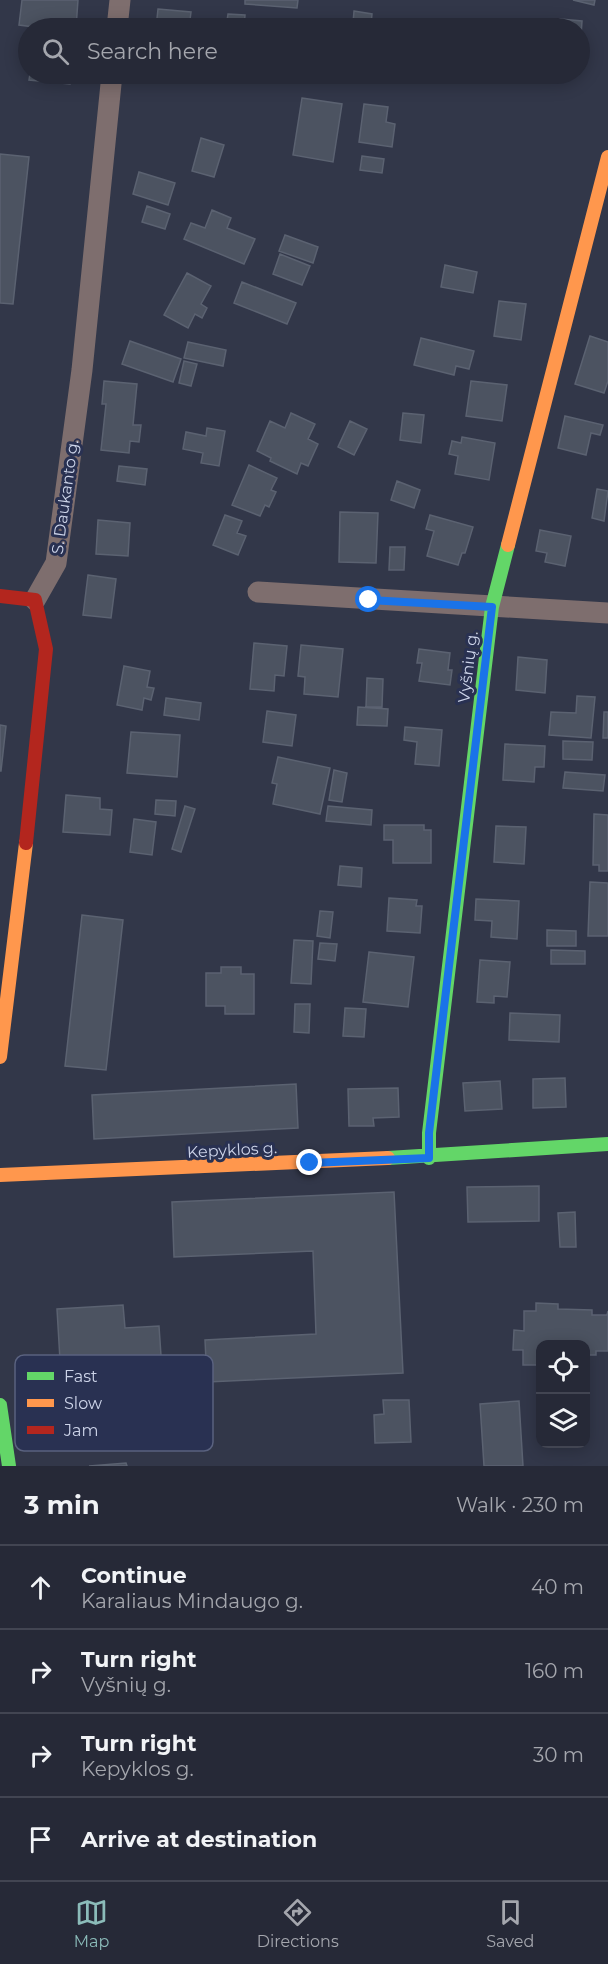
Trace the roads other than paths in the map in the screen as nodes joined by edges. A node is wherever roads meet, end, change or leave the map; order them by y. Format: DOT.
graph roads {
  1 [pos="120,0"];
  2 [pos="118,18"];
  3 [pos="111,84"];
  4 [pos="608,157"];
  5 [pos="258,592"];
  6 [pos="0,596"];
  7 [pos="35,600"];
  8 [pos="492,607"];
  9 [pos="608,613"];
  10 [pos="0,1057"];
  11 [pos="608,1144"];
  12 [pos="429,1158"];
  13 [pos="0,1175"];
  14 [pos="0,1405"];
  15 [pos="9,1466"];
  1 -- 2 [label="street"];
  3 -- 7 [label="street, S. Daukanto g."];
  4 -- 8 [label="street, Vyšnių g."];
  5 -- 8 [label="street"];
  6 -- 7 [label="street"];
  7 -- 10 [label="street"];
  8 -- 9 [label="street"];
  8 -- 12 [label="street, Vyšnių g."];
  11 -- 12 [label="street, Kepyklos g."];
  12 -- 13 [label="street, Kepyklos g."];
  14 -- 15 [label="street"];
}
